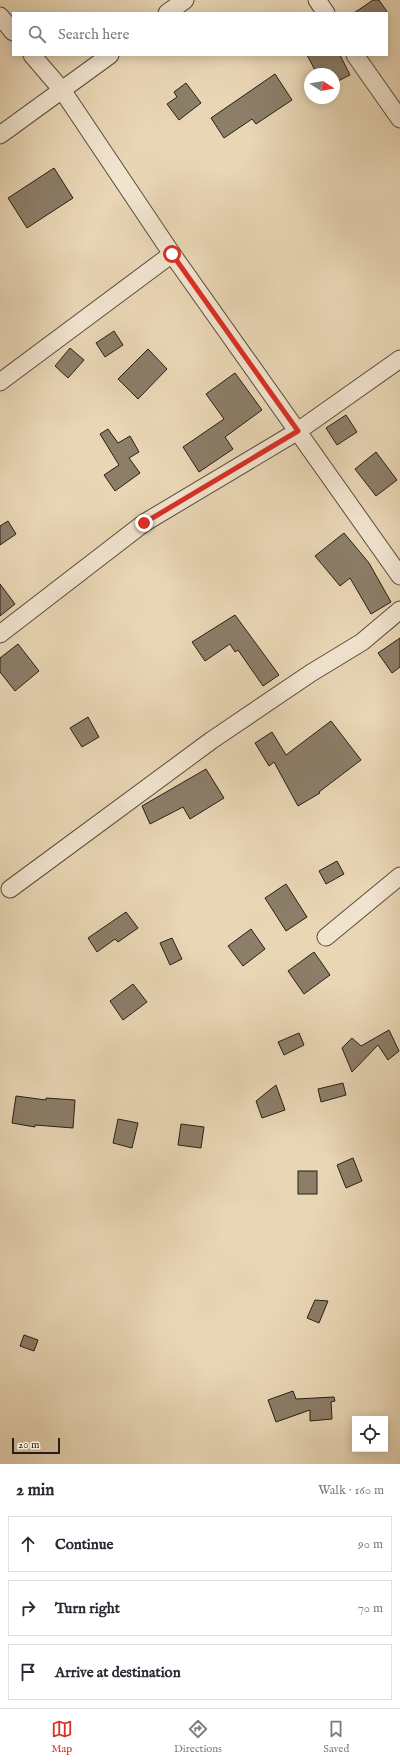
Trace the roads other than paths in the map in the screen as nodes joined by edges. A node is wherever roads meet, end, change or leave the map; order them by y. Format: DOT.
graph roads {
  1 [pos="185,0"];
  2 [pos="317,0"];
  3 [pos="168,12"];
  4 [pos="325,12"];
  5 [pos="0,16"];
  6 [pos="12,31"];
  7 [pos="33,56"];
  8 [pos="109,56"];
  9 [pos="356,56"];
  10 [pos="62,90"];
  11 [pos="400,119"];
  12 [pos="0,135"];
  13 [pos="172,254"];
  14 [pos="400,359"];
  15 [pos="0,382"];
  16 [pos="298,431"];
  17 [pos="400,576"];
  18 [pos="400,610"];
  19 [pos="0,634"];
  20 [pos="400,876"];
  21 [pos="10,890"];
  22 [pos="326,937"];
  1 -- 3 [label="street"];
  2 -- 4 [label="street"];
  5 -- 6 [label="street"];
  7 -- 10 [label="street"];
  8 -- 10 [label="street"];
  9 -- 11 [label="street"];
  10 -- 12 [label="street"];
  10 -- 13 [label="street"];
  13 -- 15 [label="street"];
  13 -- 16 [label="street"];
  14 -- 16 [label="street"];
  16 -- 17 [label="street"];
  16 -- 19 [label="street"];
  18 -- 21 [label="street"];
  20 -- 22 [label="street"];
}
